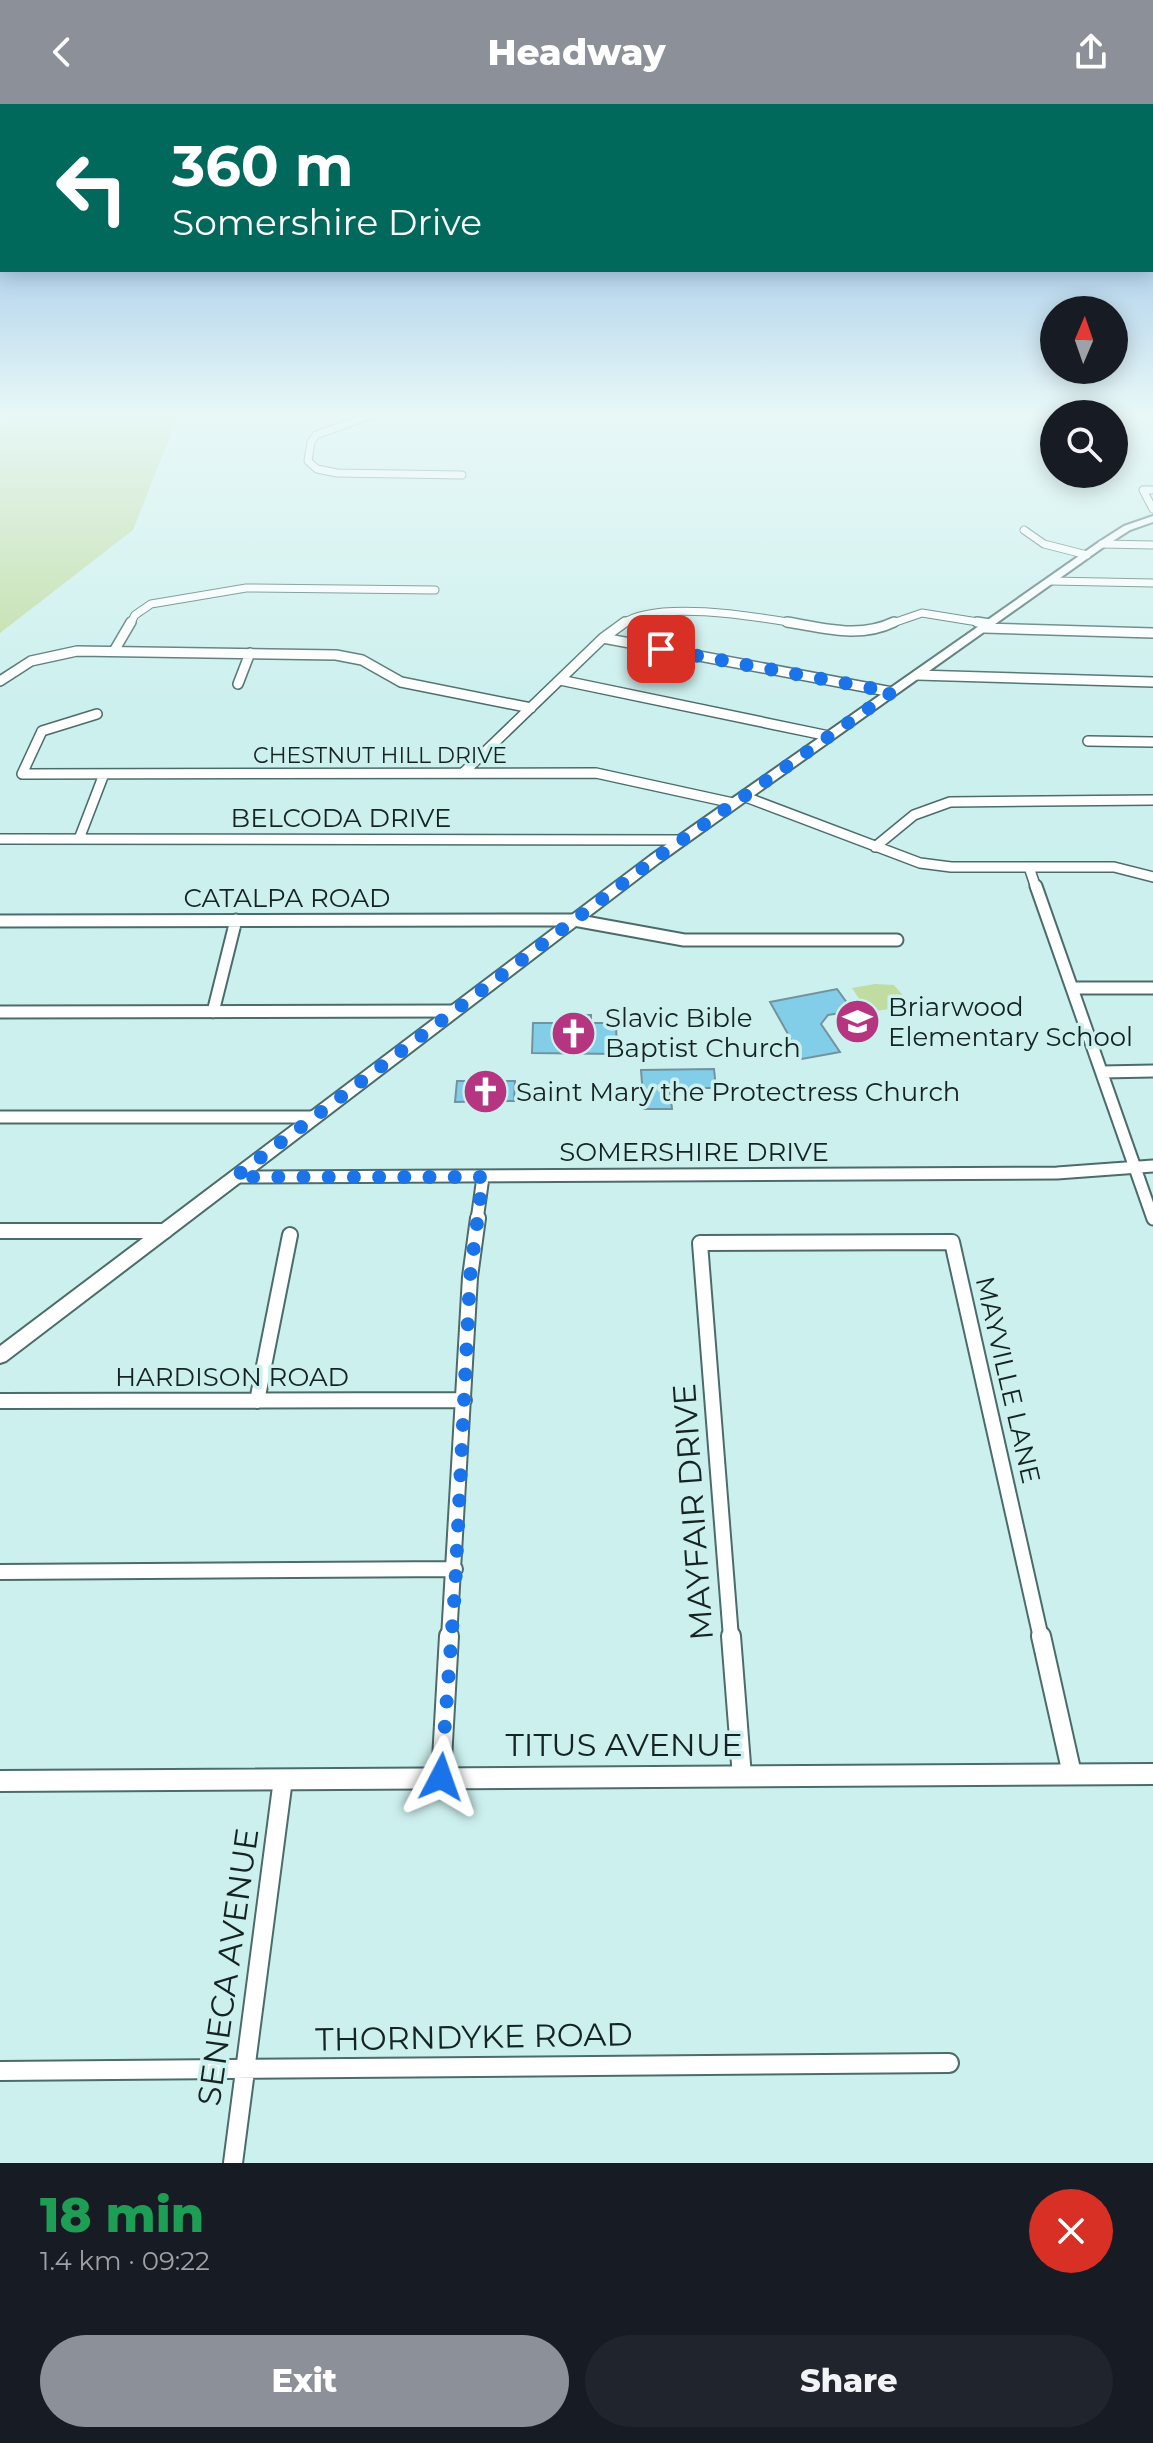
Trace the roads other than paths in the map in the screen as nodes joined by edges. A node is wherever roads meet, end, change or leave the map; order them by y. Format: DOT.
graph roads {
  1 [pos="1153,519"];
  2 [pos="1024,530"];
  3 [pos="1102,544"];
  4 [pos="1153,545"];
  5 [pos="1087,555"];
  6 [pos="1051,581"];
  7 [pos="1153,583"];
  8 [pos="435,590"];
  9 [pos="987,626"];
  10 [pos="1153,633"];
  11 [pos="603,638"];
  12 [pos="114,651"];
  13 [pos="250,653"];
  14 [pos="917,675"];
  15 [pos="560,680"];
  16 [pos="0,681"];
  17 [pos="1153,682"];
  18 [pos="238,684"];
  19 [pos="892,692"];
  20 [pos="531,708"];
  21 [pos="97,714"];
  22 [pos="829,736"];
  23 [pos="1088,741"];
  24 [pos="1153,742"];
  25 [pos="463,773"];
  26 [pos="104,774"];
  27 [pos="738,800"];
  28 [pos="1153,800"];
  29 [pos="0,839"];
  30 [pos="79,839"];
  31 [pos="683,840"];
  32 [pos="875,847"];
  33 [pos="1029,867"];
  34 [pos="1153,877"];
  35 [pos="236,920"];
  36 [pos="574,920"];
  37 [pos="0,921"];
  38 [pos="897,940"];
  39 [pos="1072,988"];
  40 [pos="1153,988"];
  41 [pos="454,1011"];
  42 [pos="0,1012"];
  43 [pos="213,1012"];
  44 [pos="1153,1071"];
  45 [pos="1102,1072"];
  46 [pos="0,1117"];
  47 [pos="315,1117"];
  48 [pos="1153,1166"];
  49 [pos="1135,1168"];
  50 [pos="235,1177"];
  51 [pos="483,1177"];
  52 [pos="1153,1219"];
  53 [pos="0,1231"];
  54 [pos="165,1231"];
  55 [pos="290,1235"];
  56 [pos="700,1243"];
  57 [pos="0,1356"];
  58 [pos="464,1400"];
  59 [pos="0,1401"];
  60 [pos="257,1401"];
  61 [pos="455,1569"];
  62 [pos="0,1572"];
  63 [pos="1072,1774"];
  64 [pos="1153,1774"];
  65 [pos="441,1777"];
  66 [pos="742,1777"];
  67 [pos="283,1779"];
  68 [pos="0,1781"];
  69 [pos="949,2063"];
  70 [pos="245,2069"];
  71 [pos="0,2071"];
  72 [pos="233,2163"];
  1 -- 3 [label="main road"];
  2 -- 5 [label="street"];
  3 -- 4 [label="street"];
  3 -- 5 [label="main road"];
  5 -- 6 [label="main road"];
  6 -- 7 [label="street"];
  6 -- 9 [label="main road"];
  8 -- 12 [label="street"];
  9 -- 10 [label="street"];
  9 -- 11 [label="street"];
  9 -- 14 [label="main road"];
  11 -- 15 [label="street"];
  11 -- 19 [label="street"];
  12 -- 13 [label="street"];
  12 -- 16 [label="street"];
  13 -- 18 [label="street"];
  13 -- 20 [label="street"];
  14 -- 17 [label="street"];
  14 -- 19 [label="main road"];
  15 -- 20 [label="street"];
  15 -- 22 [label="street"];
  19 -- 22 [label="main road"];
  20 -- 25 [label="street"];
  21 -- 26 [label="street, CHESTNUT HILL DRIVE"];
  22 -- 27 [label="main road"];
  23 -- 24 [label="street"];
  25 -- 26 [label="street, CHESTNUT HILL DRIVE"];
  25 -- 27 [label="street, CHESTNUT HILL DRIVE"];
  26 -- 30 [label="street"];
  27 -- 31 [label="main road"];
  27 -- 32 [label="street, CHESTNUT HILL DRIVE"];
  28 -- 32 [label="street"];
  29 -- 30 [label="street, BELCODA DRIVE"];
  30 -- 31 [label="street, BELCODA DRIVE"];
  31 -- 36 [label="main road"];
  32 -- 33 [label="street, CHESTNUT HILL DRIVE"];
  33 -- 34 [label="street, CHESTNUT HILL DRIVE"];
  33 -- 39 [label="street"];
  35 -- 36 [label="street, CATALPA ROAD"];
  35 -- 37 [label="street, CATALPA ROAD"];
  35 -- 43 [label="street"];
  36 -- 38 [label="street, CATALPA ROAD"];
  36 -- 41 [label="main road"];
  39 -- 40 [label="street"];
  39 -- 45 [label="street"];
  41 -- 43 [label="street"];
  41 -- 47 [label="main road"];
  42 -- 43 [label="street"];
  44 -- 45 [label="street"];
  45 -- 49 [label="street"];
  46 -- 47 [label="street"];
  47 -- 50 [label="main road"];
  48 -- 49 [label="street, SOMERSHIRE DRIVE"];
  49 -- 51 [label="street, SOMERSHIRE DRIVE"];
  49 -- 52 [label="street"];
  50 -- 51 [label="street, SOMERSHIRE DRIVE"];
  50 -- 54 [label="main road"];
  51 -- 58 [label="street"];
  53 -- 54 [label="street"];
  54 -- 57 [label="main road"];
  55 -- 60 [label="street"];
  56 -- 63 [label="street, MAYVILLE LANE"];
  56 -- 66 [label="street, MAYFAIR DRIVE"];
  58 -- 60 [label="street, HARDISON ROAD"];
  58 -- 61 [label="street"];
  59 -- 60 [label="street, HARDISON ROAD"];
  61 -- 62 [label="street"];
  61 -- 65 [label="street"];
  63 -- 64 [label="main road, TITUS AVENUE"];
  63 -- 66 [label="main road, TITUS AVENUE"];
  65 -- 66 [label="main road, TITUS AVENUE"];
  65 -- 67 [label="main road, TITUS AVENUE"];
  67 -- 68 [label="main road, TITUS AVENUE"];
  67 -- 70 [label="street, SENECA AVENUE"];
  69 -- 70 [label="street, THORNDYKE ROAD"];
  70 -- 71 [label="street, THORNDYKE ROAD"];
  70 -- 72 [label="street, SENECA AVENUE"];
}
